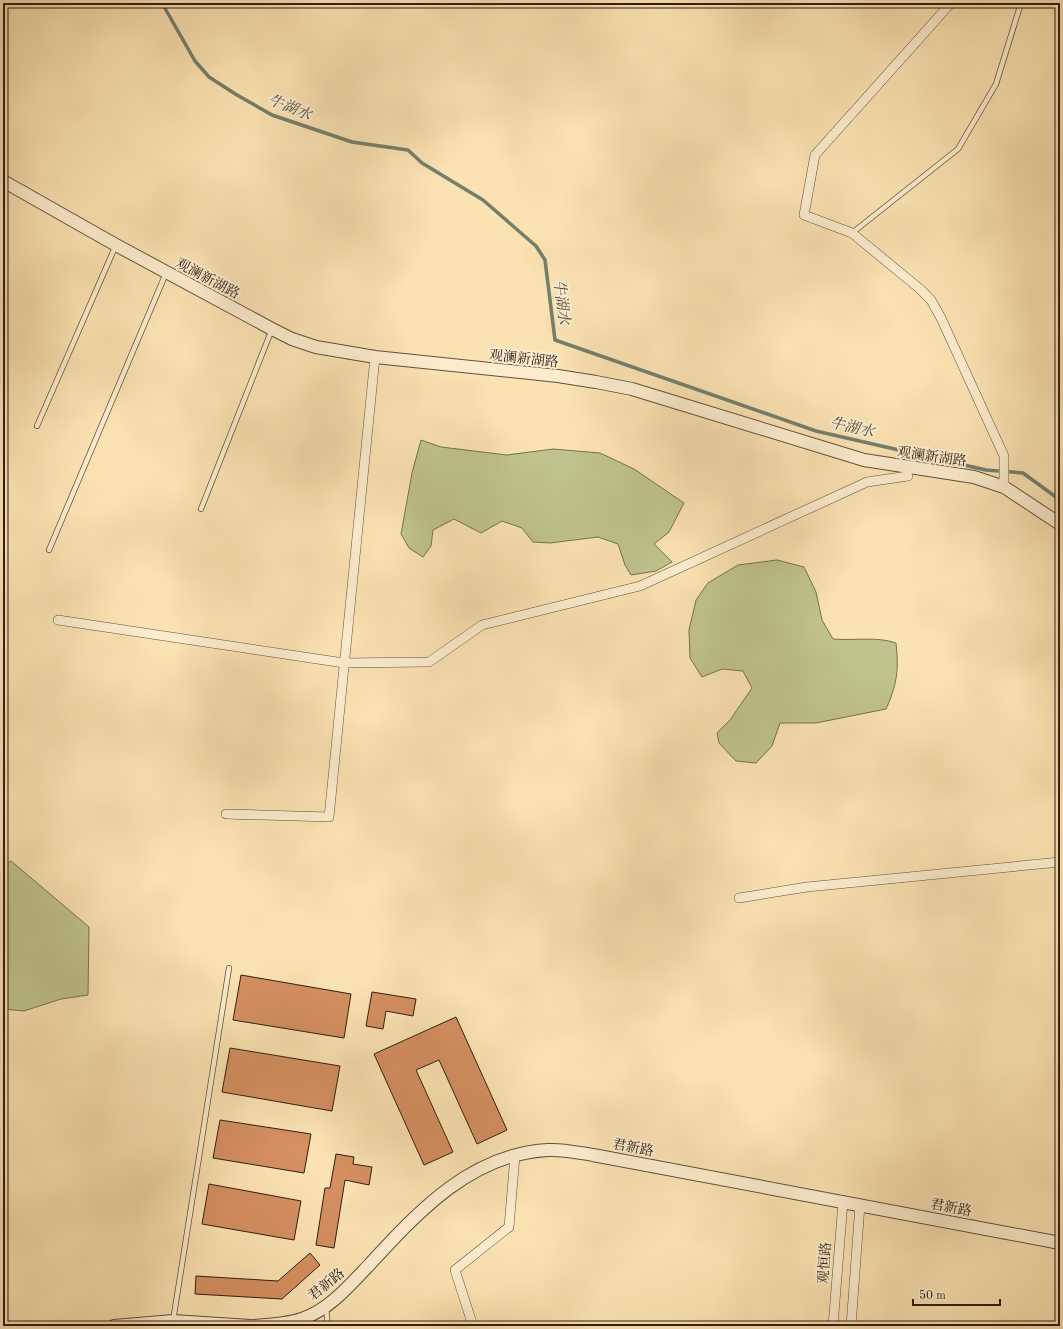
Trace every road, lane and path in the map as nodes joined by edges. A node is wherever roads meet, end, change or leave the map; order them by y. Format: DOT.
graph roads {
  1 [pos="951,3"];
  2 [pos="1021,3"];
  3 [pos="3,181"];
  4 [pos="852,233"];
  5 [pos="116,245"];
  6 [pos="166,273"];
  7 [pos="272,329"];
  8 [pos="375,357"];
  9 [pos="37,426"];
  10 [pos="908,476"];
  11 [pos="1004,483"];
  12 [pos="201,509"];
  13 [pos="1060,524"];
  14 [pos="49,550"];
  15 [pos="58,620"];
  16 [pos="344,663"];
  17 [pos="226,814"];
  18 [pos="1060,862"];
  19 [pos="739,898"];
  20 [pos="229,968"];
  21 [pos="515,1155"];
  22 [pos="843,1202"];
  23 [pos="860,1205"];
  24 [pos="1060,1243"];
  25 [pos="326,1307"];
  26 [pos="173,1321"];
  27 [pos="114,1326"];
  28 [pos="250,1326"];
  29 [pos="254,1326"];
  30 [pos="328,1326"];
  31 [pos="473,1326"];
  32 [pos="833,1326"];
  33 [pos="851,1326"];
  1 -- 4 [label="street"];
  2 -- 4 [label="lane"];
  3 -- 5 [label="street, 观澜新湖路"];
  4 -- 11 [label="street"];
  5 -- 6 [label="street, 观澜新湖路"];
  5 -- 9 [label="lane"];
  6 -- 7 [label="street, 观澜新湖路"];
  6 -- 14 [label="lane"];
  7 -- 8 [label="street, 观澜新湖路"];
  7 -- 12 [label="lane"];
  8 -- 11 [label="street, 观澜新湖路"];
  8 -- 16 [label="street"];
  10 -- 16 [label="street"];
  11 -- 13 [label="street, 观澜新湖路"];
  15 -- 16 [label="street"];
  16 -- 17 [label="street"];
  18 -- 19 [label="street"];
  20 -- 26 [label="lane"];
  21 -- 22 [label="street, 君新路"];
  21 -- 25 [label="street, 君新路"];
  21 -- 31 [label="street"];
  22 -- 23 [label="street, 君新路"];
  22 -- 32 [label="street, 观恒路"];
  23 -- 24 [label="street, 君新路"];
  23 -- 33 [label="street"];
  25 -- 29 [label="street, 君新路"];
  25 -- 30 [label="lane"];
  26 -- 27 [label="street"];
  26 -- 28 [label="street"];
}
